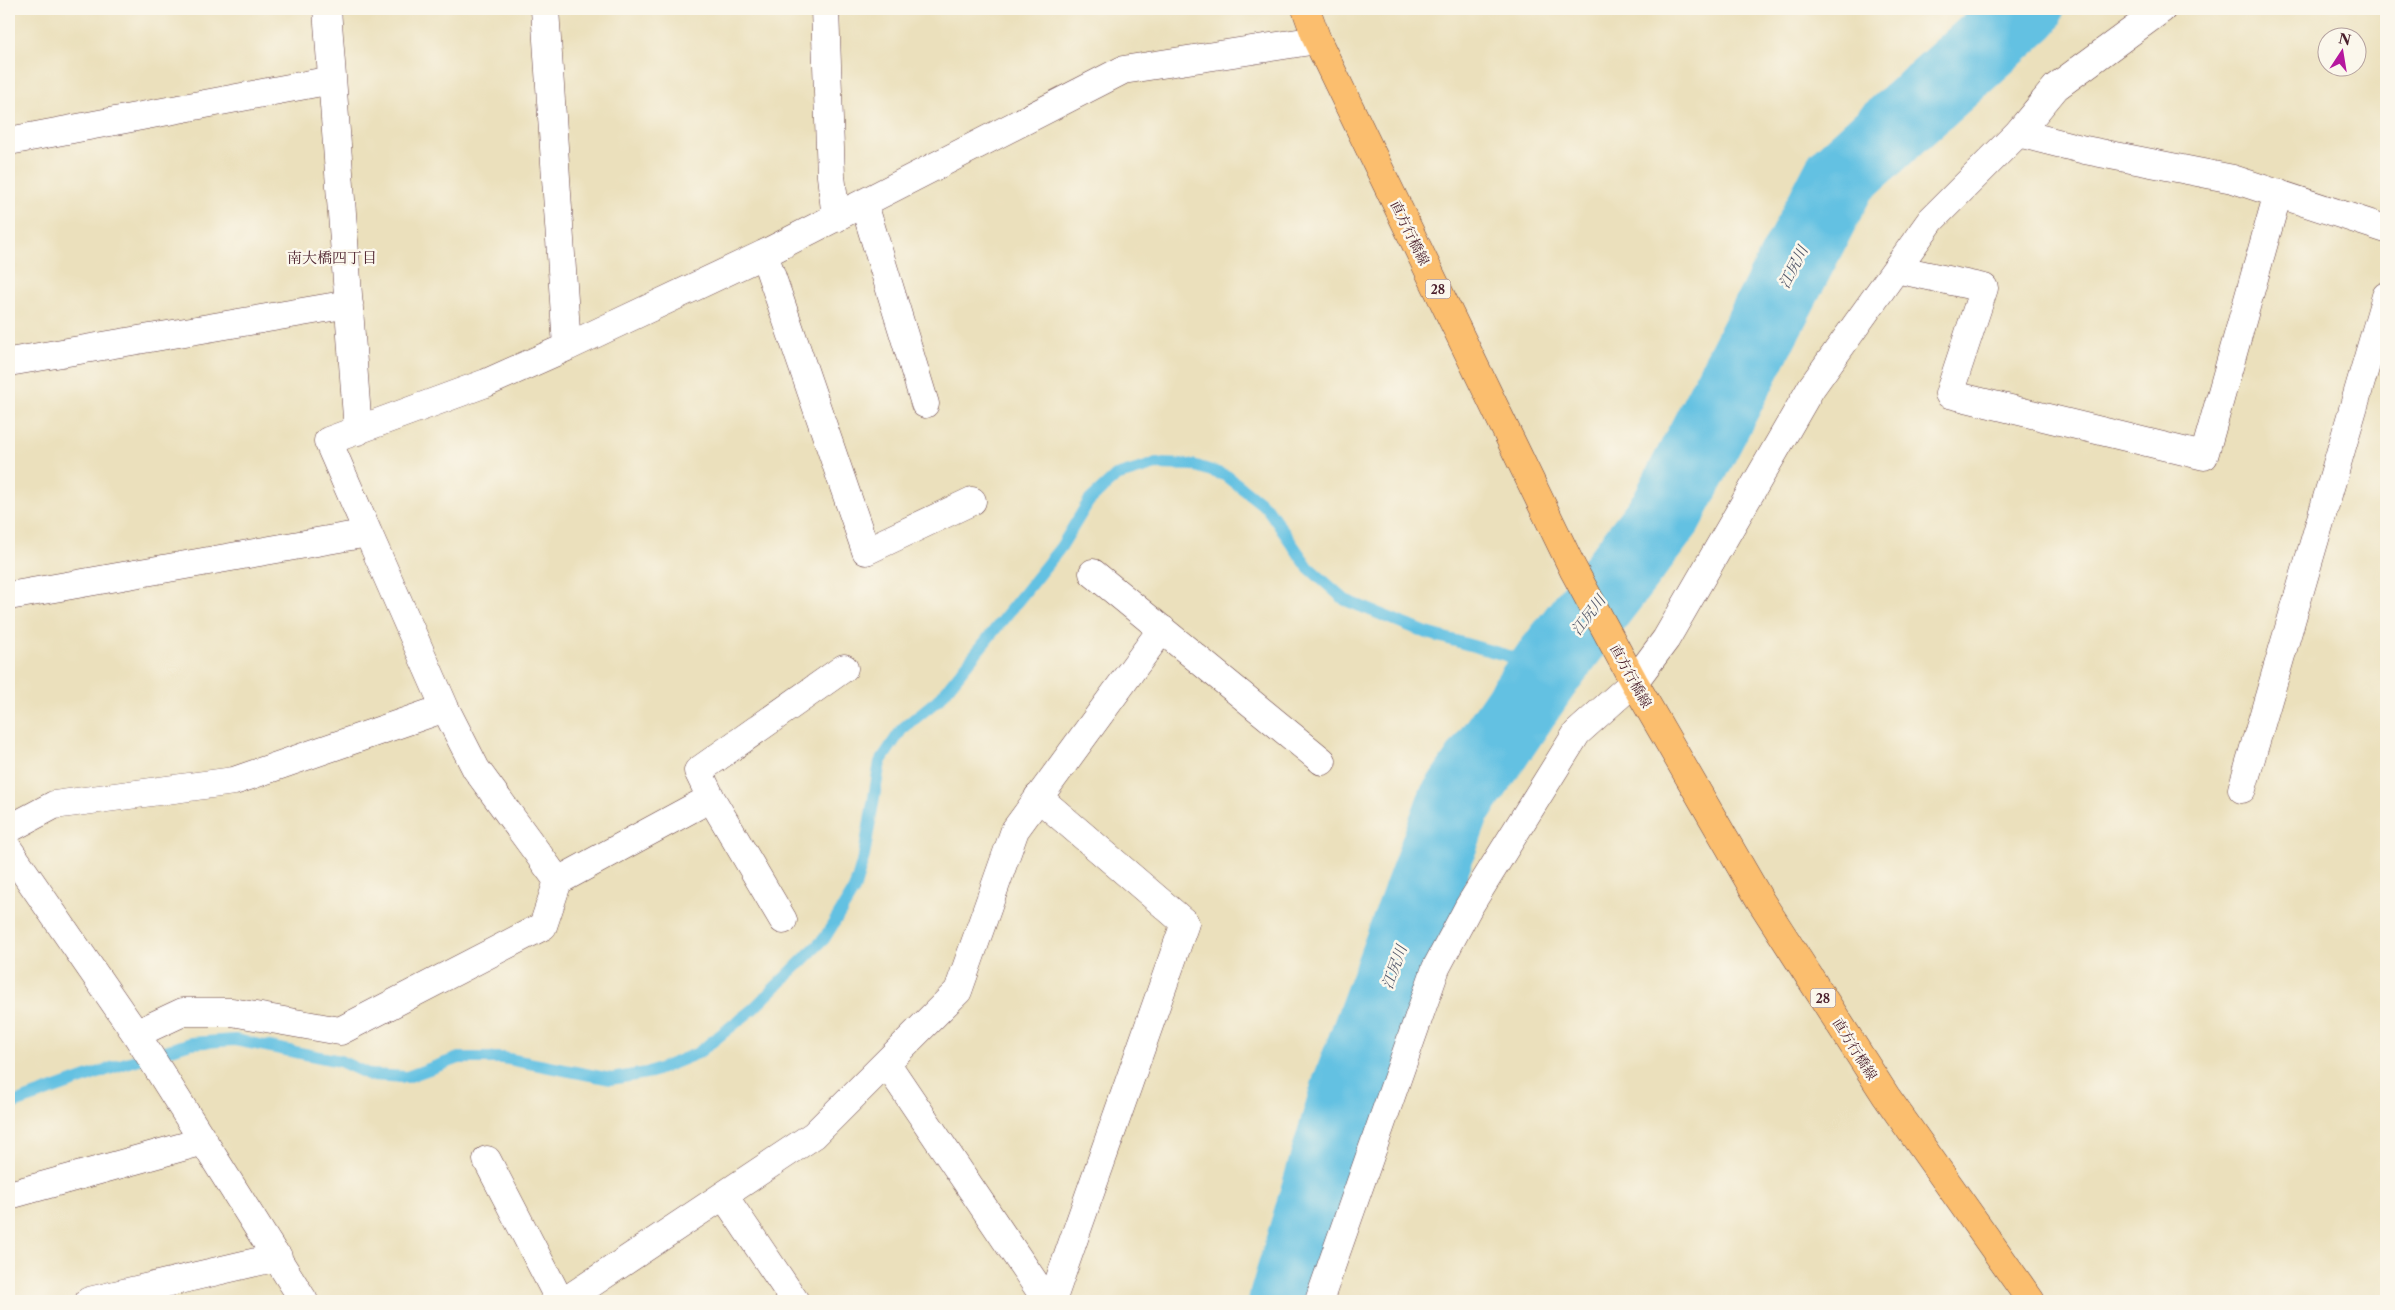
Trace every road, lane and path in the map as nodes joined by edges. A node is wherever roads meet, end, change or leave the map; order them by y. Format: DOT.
graph roads {
  1 [pos="327,9"];
  2 [pos="545,9"];
  3 [pos="825,9"];
  4 [pos="1306,9"];
  5 [pos="2162,9"];
  6 [pos="1317,40"];
  7 [pos="332,80"];
  8 [pos="2018,133"];
  9 [pos="9,141"];
  10 [pos="2278,194"];
  11 [pos="864,204"];
  12 [pos="836,218"];
  13 [pos="2386,229"];
  14 [pos="764,254"];
  15 [pos="1896,268"];
  16 [pos="2386,296"];
  17 [pos="349,304"];
  18 [pos="567,347"];
  19 [pos="9,362"];
  20 [pos="925,404"];
  21 [pos="358,430"];
  22 [pos="972,501"];
  23 [pos="368,533"];
  24 [pos="1093,573"];
  25 [pos="9,596"];
  26 [pos="1162,629"];
  27 [pos="844,668"];
  28 [pos="1634,682"];
  29 [pos="445,708"];
  30 [pos="1322,761"];
  31 [pos="2242,789"];
  32 [pos="711,798"];
  33 [pos="1038,798"];
  34 [pos="9,828"];
  35 [pos="9,850"];
  36 [pos="558,881"];
  37 [pos="783,920"];
  38 [pos="136,1034"];
  39 [pos="887,1064"];
  40 [pos="204,1141"];
  41 [pos="487,1160"];
  42 [pos="13,1194"];
  43 [pos="724,1196"];
  44 [pos="278,1257"];
  45 [pos="89,1301"];
  46 [pos="304,1301"];
  47 [pos="560,1301"];
  48 [pos="565,1301"];
  49 [pos="795,1301"];
  50 [pos="1048,1301"];
  51 [pos="1052,1301"];
  52 [pos="1319,1301"];
  53 [pos="2031,1301"];
  1 -- 7 [label="street"];
  2 -- 18 [label="street"];
  3 -- 12 [label="street"];
  4 -- 6 [label="main road, 直方行橋線 / 28"];
  5 -- 8 [label="street"];
  6 -- 11 [label="street"];
  6 -- 28 [label="main road, 直方行橋線 / 28"];
  7 -- 9 [label="street"];
  7 -- 17 [label="street"];
  8 -- 10 [label="street"];
  8 -- 15 [label="street"];
  10 -- 13 [label="street"];
  10 -- 15 [label="street"];
  11 -- 12 [label="street"];
  11 -- 20 [label="street"];
  12 -- 14 [label="street"];
  14 -- 18 [label="street"];
  14 -- 22 [label="street"];
  15 -- 28 [label="street"];
  16 -- 31 [label="street"];
  17 -- 19 [label="street"];
  17 -- 21 [label="street"];
  18 -- 21 [label="street"];
  21 -- 23 [label="street"];
  23 -- 25 [label="street"];
  23 -- 29 [label="street"];
  24 -- 26 [label="street"];
  26 -- 30 [label="street"];
  26 -- 33 [label="street"];
  27 -- 32 [label="street"];
  28 -- 52 [label="street"];
  28 -- 53 [label="main road, 直方行橋線 / 28"];
  29 -- 34 [label="street"];
  29 -- 36 [label="street"];
  32 -- 36 [label="street"];
  32 -- 37 [label="street"];
  33 -- 39 [label="street"];
  33 -- 51 [label="street"];
  35 -- 38 [label="street"];
  36 -- 38 [label="street"];
  38 -- 40 [label="street"];
  39 -- 43 [label="street"];
  39 -- 50 [label="street"];
  40 -- 42 [label="street"];
  40 -- 44 [label="street"];
  41 -- 47 [label="street"];
  43 -- 48 [label="street"];
  43 -- 49 [label="street"];
  44 -- 45 [label="street"];
  44 -- 46 [label="street"];
}
